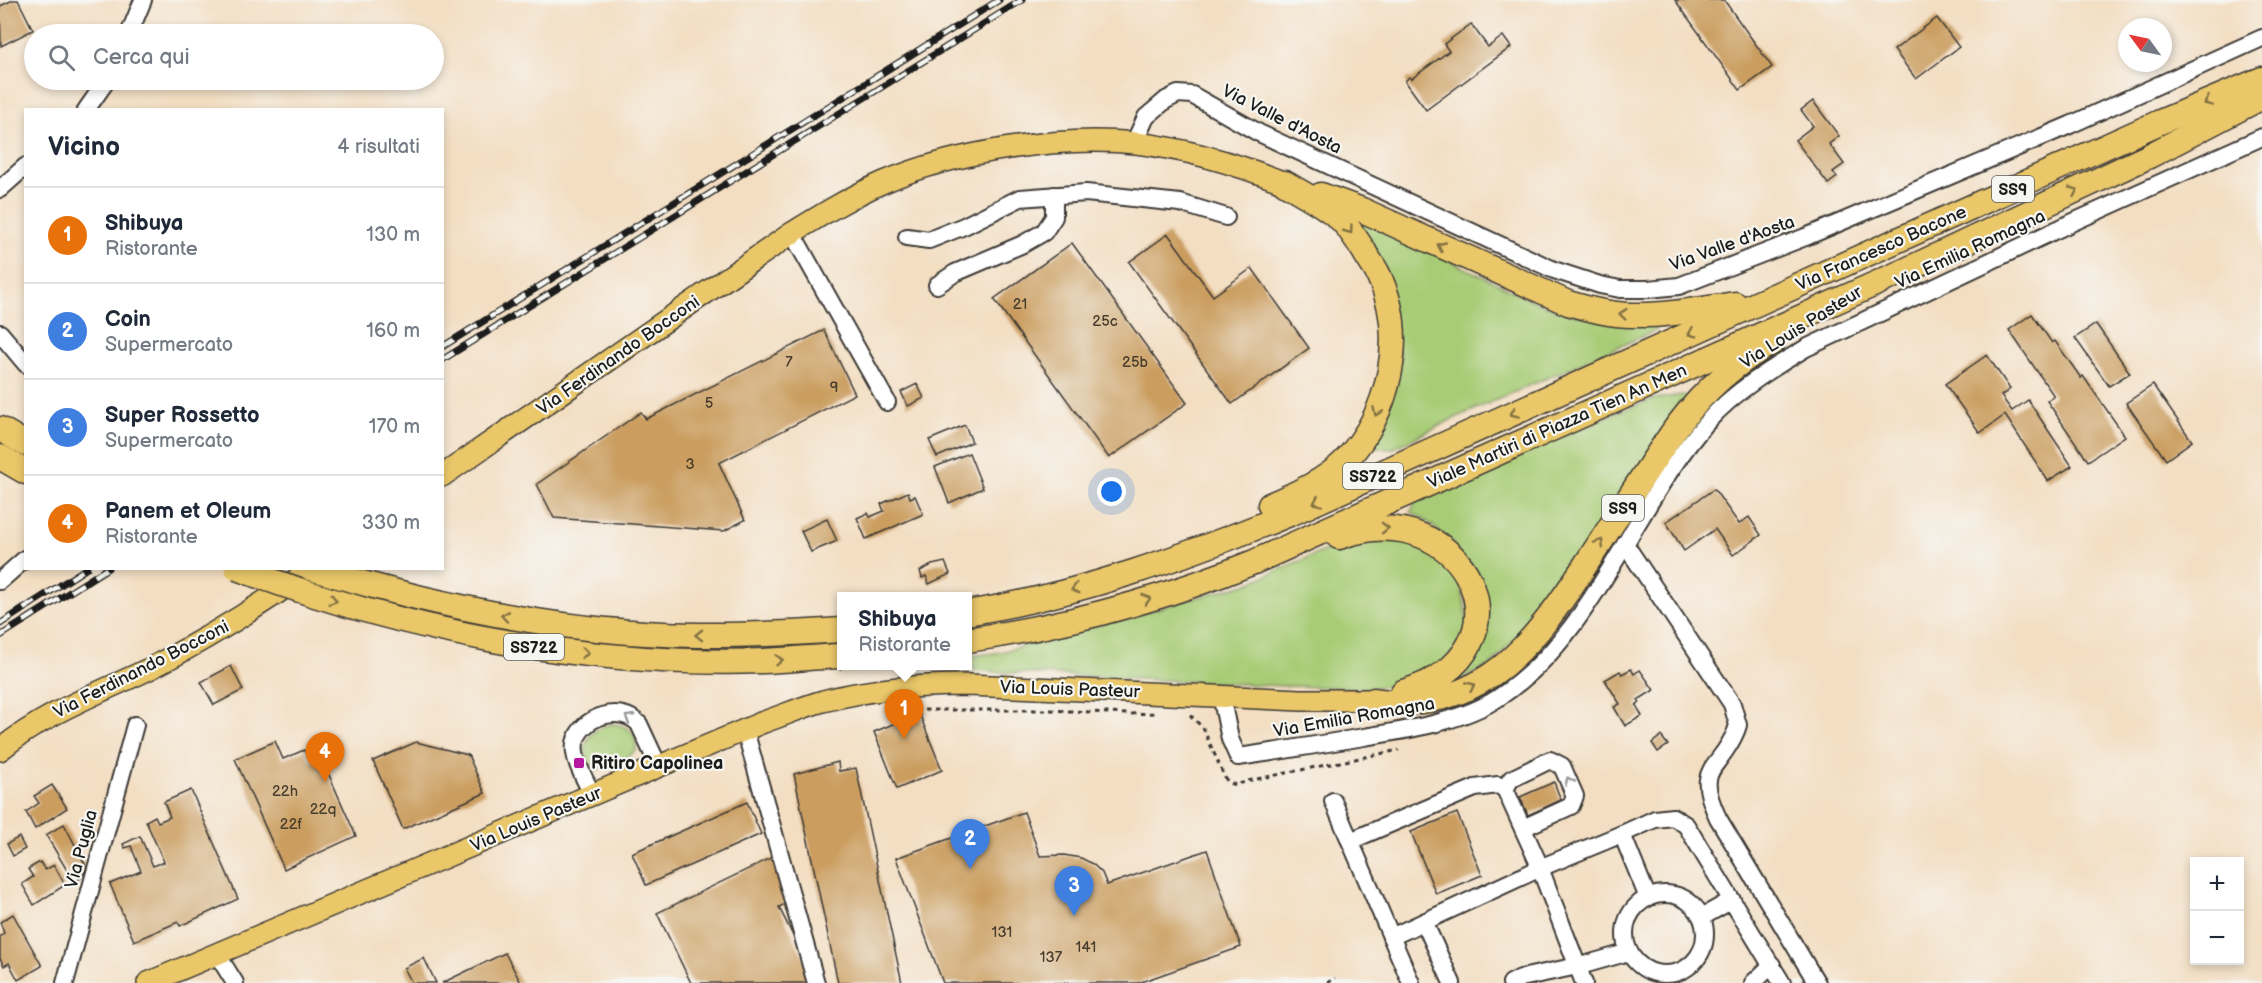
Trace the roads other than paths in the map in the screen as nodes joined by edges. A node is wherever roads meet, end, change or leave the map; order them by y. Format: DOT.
graph roads {
  1 [pos="143,0"];
  2 [pos="133,24"];
  3 [pos="2262,38"];
  4 [pos="2262,79"];
  5 [pos="100,90"];
  6 [pos="2262,97"];
  7 [pos="87,108"];
  8 [pos="2262,137"];
  9 [pos="1134,143"];
  10 [pos="24,168"];
  11 [pos="1285,183"];
  12 [pos="0,189"];
  13 [pos="1054,195"];
  14 [pos="1226,217"];
  15 [pos="792,233"];
  16 [pos="907,237"];
  17 [pos="937,285"];
  18 [pos="1868,286"];
  19 [pos="1764,300"];
  20 [pos="0,333"];
  21 [pos="24,362"];
  22 [pos="887,402"];
  23 [pos="0,429"];
  24 [pos="24,443"];
  25 [pos="0,458"];
  26 [pos="24,470"];
  27 [pos="444,476"];
  28 [pos="1625,544"];
  29 [pos="24,560"];
  30 [pos="243,570"];
  31 [pos="309,570"];
  32 [pos="319,570"];
  33 [pos="1118,576"];
  34 [pos="1209,580"];
  35 [pos="0,581"];
  36 [pos="972,612"];
  37 [pos="837,630"];
  38 [pos="972,639"];
  39 [pos="837,656"];
  40 [pos="1221,695"];
  41 [pos="1374,700"];
  42 [pos="135,725"];
  43 [pos="745,730"];
  44 [pos="0,750"];
  45 [pos="659,767"];
  46 [pos="1505,789"];
  47 [pos="593,796"];
  48 [pos="1333,801"];
  49 [pos="1523,828"];
  50 [pos="1622,834"];
  51 [pos="1350,841"];
  52 [pos="1540,868"];
  53 [pos="1648,898"];
  54 [pos="1732,900"];
  55 [pos="1701,917"];
  56 [pos="1424,922"];
  57 [pos="1391,937"];
  58 [pos="1629,952"];
  59 [pos="217,954"];
  60 [pos="1772,965"];
  61 [pos="1579,966"];
  62 [pos="1682,977"];
  63 [pos="64,983"];
  64 [pos="148,983"];
  65 [pos="235,983"];
  66 [pos="816,983"];
  67 [pos="1411,983"];
  68 [pos="1452,983"];
  69 [pos="1511,983"];
  70 [pos="1584,983"];
  71 [pos="1752,983"];
  72 [pos="1782,983"];
  73 [pos="1817,983"];
  1 -- 2 [label="street"];
  3 -- 9 [label="street, Via Valle d'Aosta"];
  4 -- 19 [label="highway, Via Francesco Bacone / SS9, one-way"];
  5 -- 7 [label="street"];
  18 -- 6 [label="highway, Via Francesco Bacone / SS9, one-way"];
  8 -- 28 [label="street, Via Emilia Romagna"];
  9 -- 11 [label="main road, Via Ferdinando Bocconi"];
  9 -- 15 [label="main road, Via Ferdinando Bocconi"];
  10 -- 12 [label="street"];
  19 -- 11 [label="highway, one-way"];
  11 -- 33 [label="highway, one-way"];
  13 -- 14 [label="street"];
  13 -- 16 [label="street"];
  13 -- 17 [label="street"];
  15 -- 22 [label="street"];
  15 -- 27 [label="main road, Via Ferdinando Bocconi"];
  18 -- 34 [label="highway, Viale Martiri di Piazza Tien An Men / SS722"];
  41 -- 18 [label="highway, Via Louis Pasteur / SS9, one-way"];
  19 -- 33 [label="highway, Viale Martiri di Piazza Tien An Men / SS722, one-way"];
  20 -- 21 [label="street"];
  23 -- 24 [label="highway"];
  25 -- 26 [label="highway"];
  28 -- 40 [label="street, Via Emilia Romagna"];
  28 -- 73 [label="street"];
  29 -- 35 [label="street"];
  30 -- 39 [label="highway, SS722, one-way, bridge"];
  31 -- 44 [label="main road, Via Ferdinando Bocconi"];
  37 -- 32 [label="highway, SS722, one-way, bridge"];
  33 -- 36 [label="highway, Viale Martiri di Piazza Tien An Men / SS722, one-way"];
  38 -- 34 [label="highway, Viale Martiri di Piazza Tien An Men / SS722, one-way"];
  34 -- 41 [label="highway, SS722, one-way"];
  40 -- 41 [label="main road, Via Louis Pasteur"];
  40 -- 43 [label="main road, Via Louis Pasteur"];
  42 -- 63 [label="street, Via Puglia"];
  43 -- 45 [label="main road, Via Louis Pasteur"];
  43 -- 66 [label="street"];
  45 -- 47 [label="main road, Via Louis Pasteur"];
  45 -- 47 [label="street, one-way"];
  46 -- 49 [label="street"];
  49 -- 46 [label="street, one-way"];
  46 -- 51 [label="street"];
  47 -- 59 [label="main road, Via Louis Pasteur"];
  48 -- 51 [label="street"];
  49 -- 52 [label="street"];
  50 -- 52 [label="street"];
  50 -- 53 [label="street"];
  50 -- 54 [label="street"];
  51 -- 57 [label="street"];
  52 -- 56 [label="street"];
  52 -- 61 [label="street"];
  53 -- 55 [label="street"];
  53 -- 58 [label="street"];
  54 -- 55 [label="street"];
  54 -- 60 [label="street"];
  55 -- 62 [label="street"];
  56 -- 57 [label="street"];
  56 -- 68 [label="street"];
  57 -- 67 [label="street"];
  58 -- 61 [label="street"];
  58 -- 62 [label="street"];
  59 -- 64 [label="main road, Via Louis Pasteur"];
  59 -- 65 [label="street"];
  60 -- 71 [label="street"];
  60 -- 72 [label="street"];
  61 -- 69 [label="street"];
  61 -- 70 [label="street"];
}
